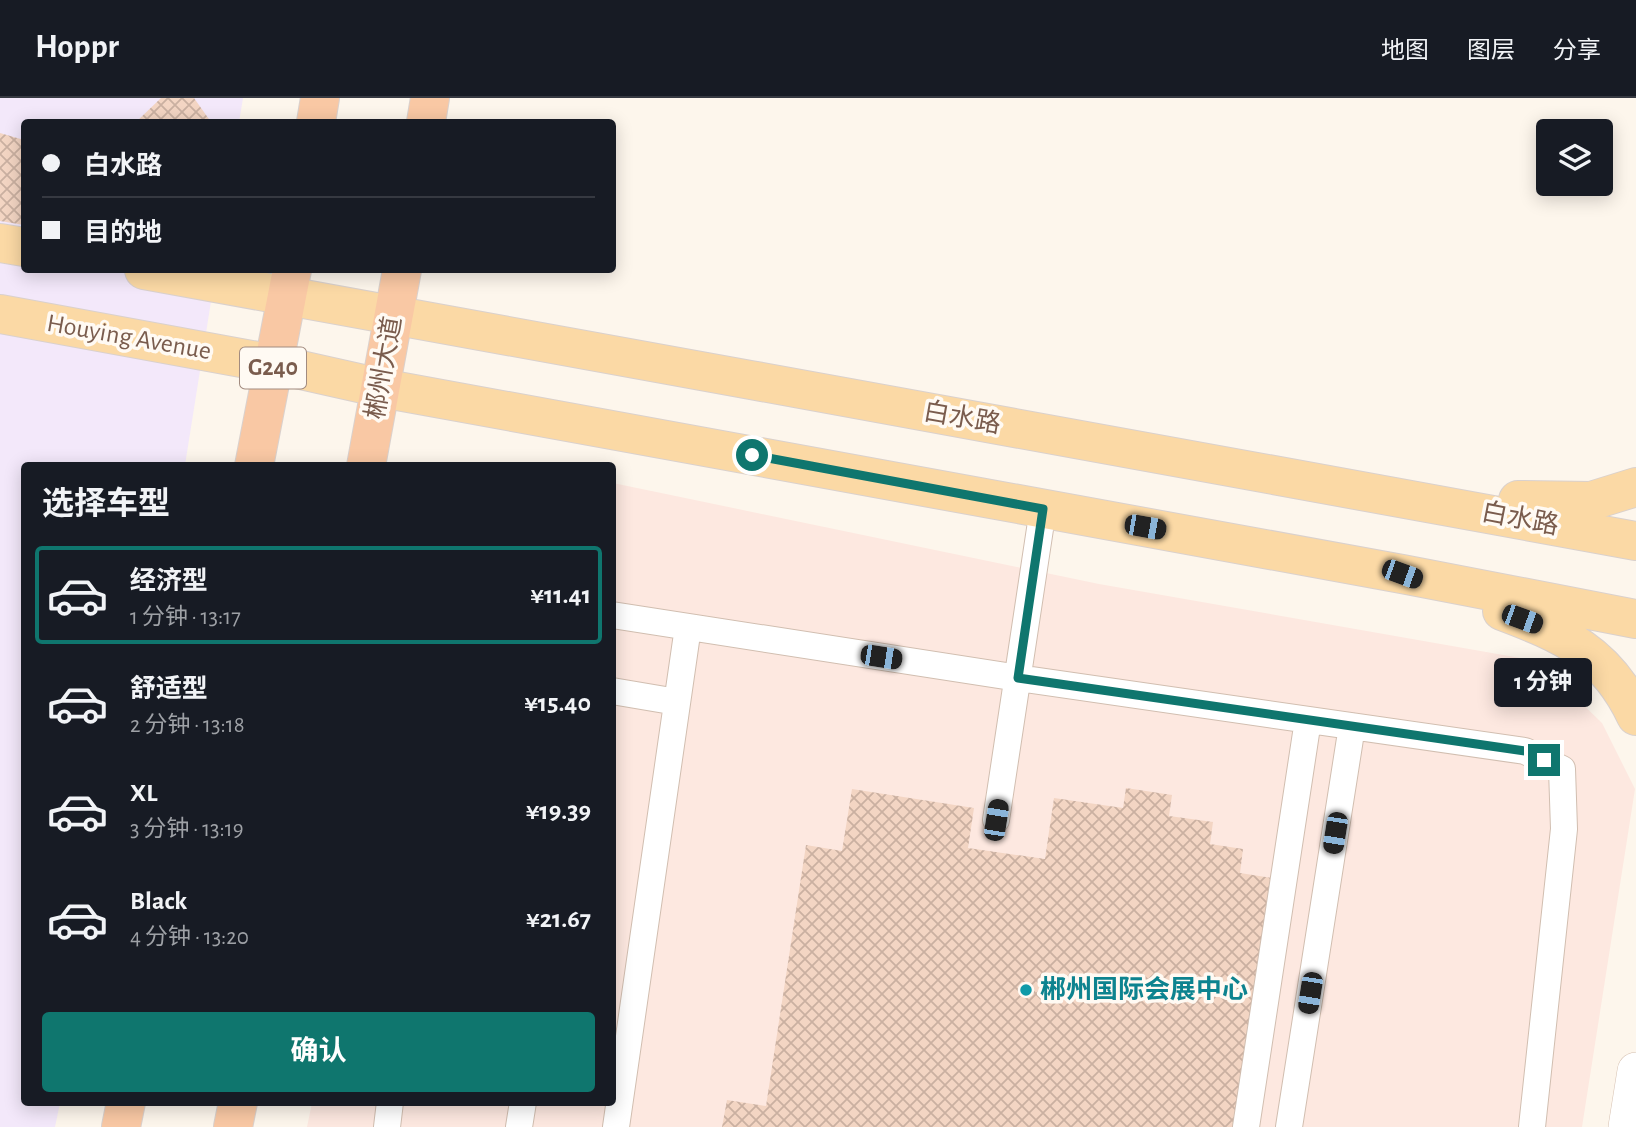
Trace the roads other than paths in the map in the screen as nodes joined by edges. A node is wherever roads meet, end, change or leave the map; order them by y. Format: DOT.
graph roads {
  1 [pos="320,98"];
  2 [pos="430,98"];
  3 [pos="316,119"];
  4 [pos="426,119"];
  5 [pos="0,243"];
  6 [pos="21,246"];
  7 [pos="178,273"];
  8 [pos="401,273"];
  9 [pos="290,283"];
  10 [pos="0,314"];
  11 [pos="394,317"];
  12 [pos="274,364"];
  13 [pos="381,388"];
  14 [pos="255,462"];
  15 [pos="367,462"];
  16 [pos="1636,487"];
  17 [pos="1413,499"];
  18 [pos="1043,509"];
  19 [pos="1636,541"];
  20 [pos="1402,574"];
  21 [pos="616,616"];
  22 [pos="1636,619"];
  23 [pos="688,627"];
  24 [pos="1018,678"];
  25 [pos="616,692"];
  26 [pos="677,702"];
  27 [pos="1636,716"];
  28 [pos="1308,720"];
  29 [pos="1352,726"];
  30 [pos="996,820"];
  31 [pos="1636,1070"];
  32 [pos="124,1106"];
  33 [pos="237,1106"];
  34 [pos="390,1106"];
  35 [pos="523,1106"];
  36 [pos="121,1127"];
  37 [pos="233,1127"];
  38 [pos="387,1127"];
  39 [pos="520,1127"];
  40 [pos="616,1127"];
  41 [pos="1246,1127"];
  42 [pos="1289,1127"];
  43 [pos="1532,1127"];
  44 [pos="1627,1127"];
  1 -- 3 [label="highway"];
  2 -- 4 [label="highway"];
  5 -- 6 [label="main road"];
  7 -- 9 [label="main road"];
  8 -- 11 [label="highway, 郴州大道"];
  9 -- 11 [label="main road, 白水路"];
  9 -- 12 [label="highway, G240"];
  10 -- 12 [label="main road, Houying Avenue"];
  11 -- 13 [label="highway, 郴州大道"];
  11 -- 17 [label="main road, 白水路"];
  12 -- 13 [label="main road, Houying Avenue"];
  12 -- 14 [label="highway, G240"];
  13 -- 15 [label="highway, 郴州大道"];
  13 -- 18 [label="main road"];
  16 -- 17 [label="main road"];
  17 -- 19 [label="main road, 白水路"];
  18 -- 20 [label="main road"];
  18 -- 24 [label="street"];
  20 -- 22 [label="main road"];
  20 -- 27 [label="main road"];
  21 -- 23 [label="street"];
  23 -- 24 [label="street"];
  23 -- 26 [label="street"];
  24 -- 28 [label="street"];
  24 -- 30 [label="street"];
  25 -- 26 [label="street"];
  26 -- 40 [label="street"];
  28 -- 29 [label="street"];
  28 -- 41 [label="street"];
  29 -- 42 [label="street"];
  29 -- 43 [label="street"];
  31 -- 44 [label="main road"];
  32 -- 36 [label="highway"];
  33 -- 37 [label="highway"];
  34 -- 38 [label="street"];
  35 -- 39 [label="street"];
}
